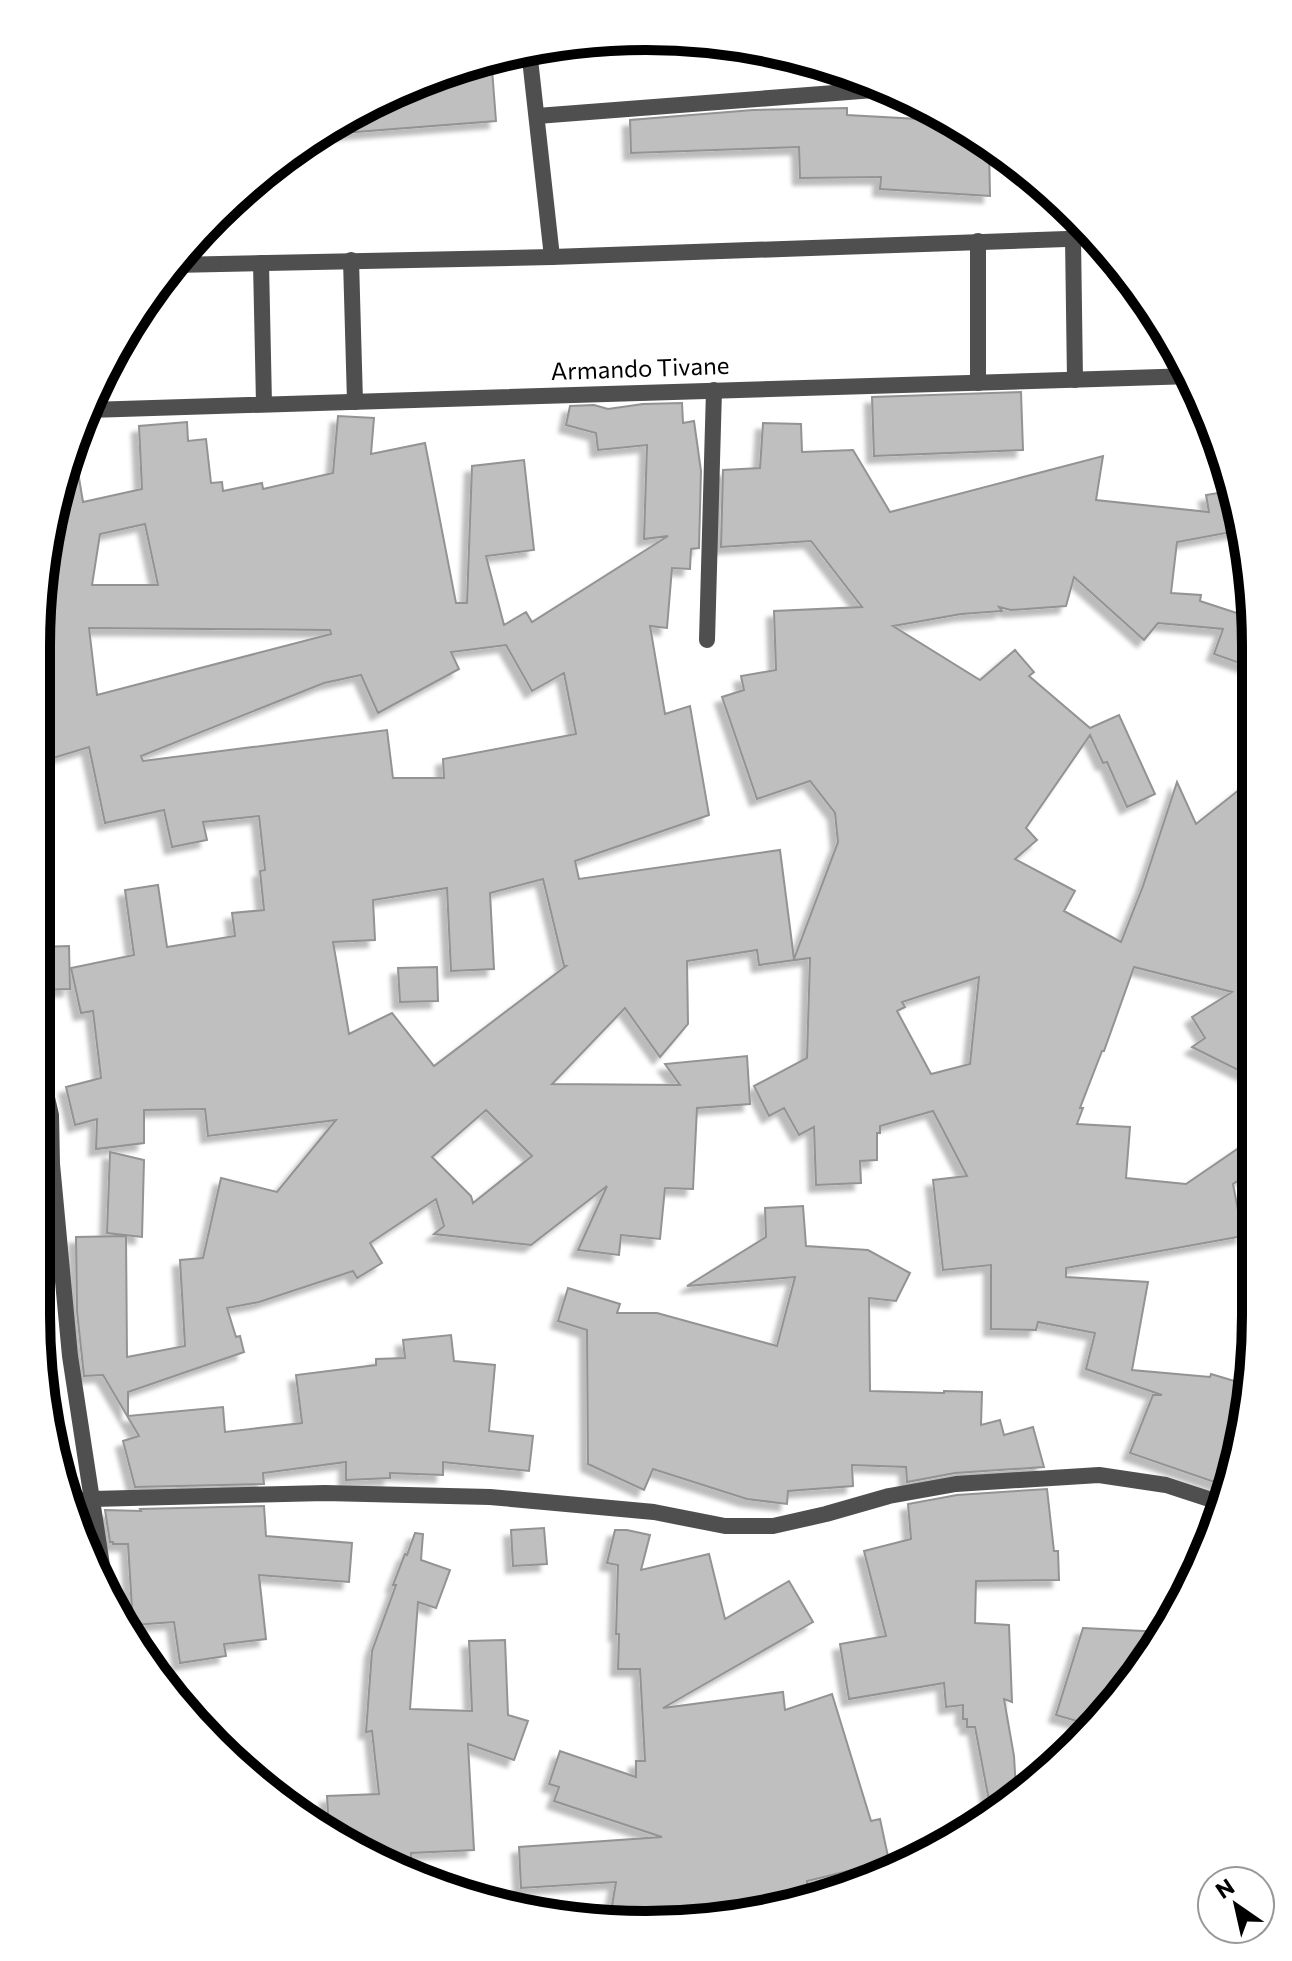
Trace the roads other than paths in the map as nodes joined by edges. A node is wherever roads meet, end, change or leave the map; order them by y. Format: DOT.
graph roads {
  1 [pos="530,61"];
  2 [pos="863,91"];
  3 [pos="537,116"];
  4 [pos="1073,238"];
  5 [pos="1080,238"];
  6 [pos="978,241"];
  7 [pos="552,257"];
  8 [pos="351,260"];
  9 [pos="261,263"];
  10 [pos="188,265"];
  11 [pos="1178,377"];
  12 [pos="1075,380"];
  13 [pos="978,383"];
  14 [pos="714,390"];
  15 [pos="355,402"];
  16 [pos="264,404"];
  17 [pos="99,410"];
  18 [pos="707,640"];
  19 [pos="50,1111"];
  20 [pos="92,1499"];
  21 [pos="80,1500"];
  22 [pos="1212,1500"];
  23 [pos="101,1555"];
  1 -- 3 [label="street"];
  2 -- 3 [label="street"];
  3 -- 7 [label="street"];
  4 -- 5 [label="street"];
  4 -- 6 [label="street"];
  4 -- 12 [label="street"];
  6 -- 7 [label="street"];
  6 -- 13 [label="street"];
  7 -- 8 [label="street"];
  8 -- 9 [label="street"];
  8 -- 15 [label="street"];
  9 -- 10 [label="street"];
  9 -- 16 [label="street"];
  11 -- 12 [label="street, Armando Tivane"];
  12 -- 13 [label="street, Armando Tivane"];
  13 -- 14 [label="street, Armando Tivane"];
  14 -- 15 [label="street, Armando Tivane"];
  14 -- 18 [label="street"];
  15 -- 16 [label="street, Armando Tivane"];
  16 -- 17 [label="street, Armando Tivane"];
  19 -- 20 [label="street"];
  20 -- 21 [label="street"];
  20 -- 22 [label="street"];
  20 -- 23 [label="street"];
}
